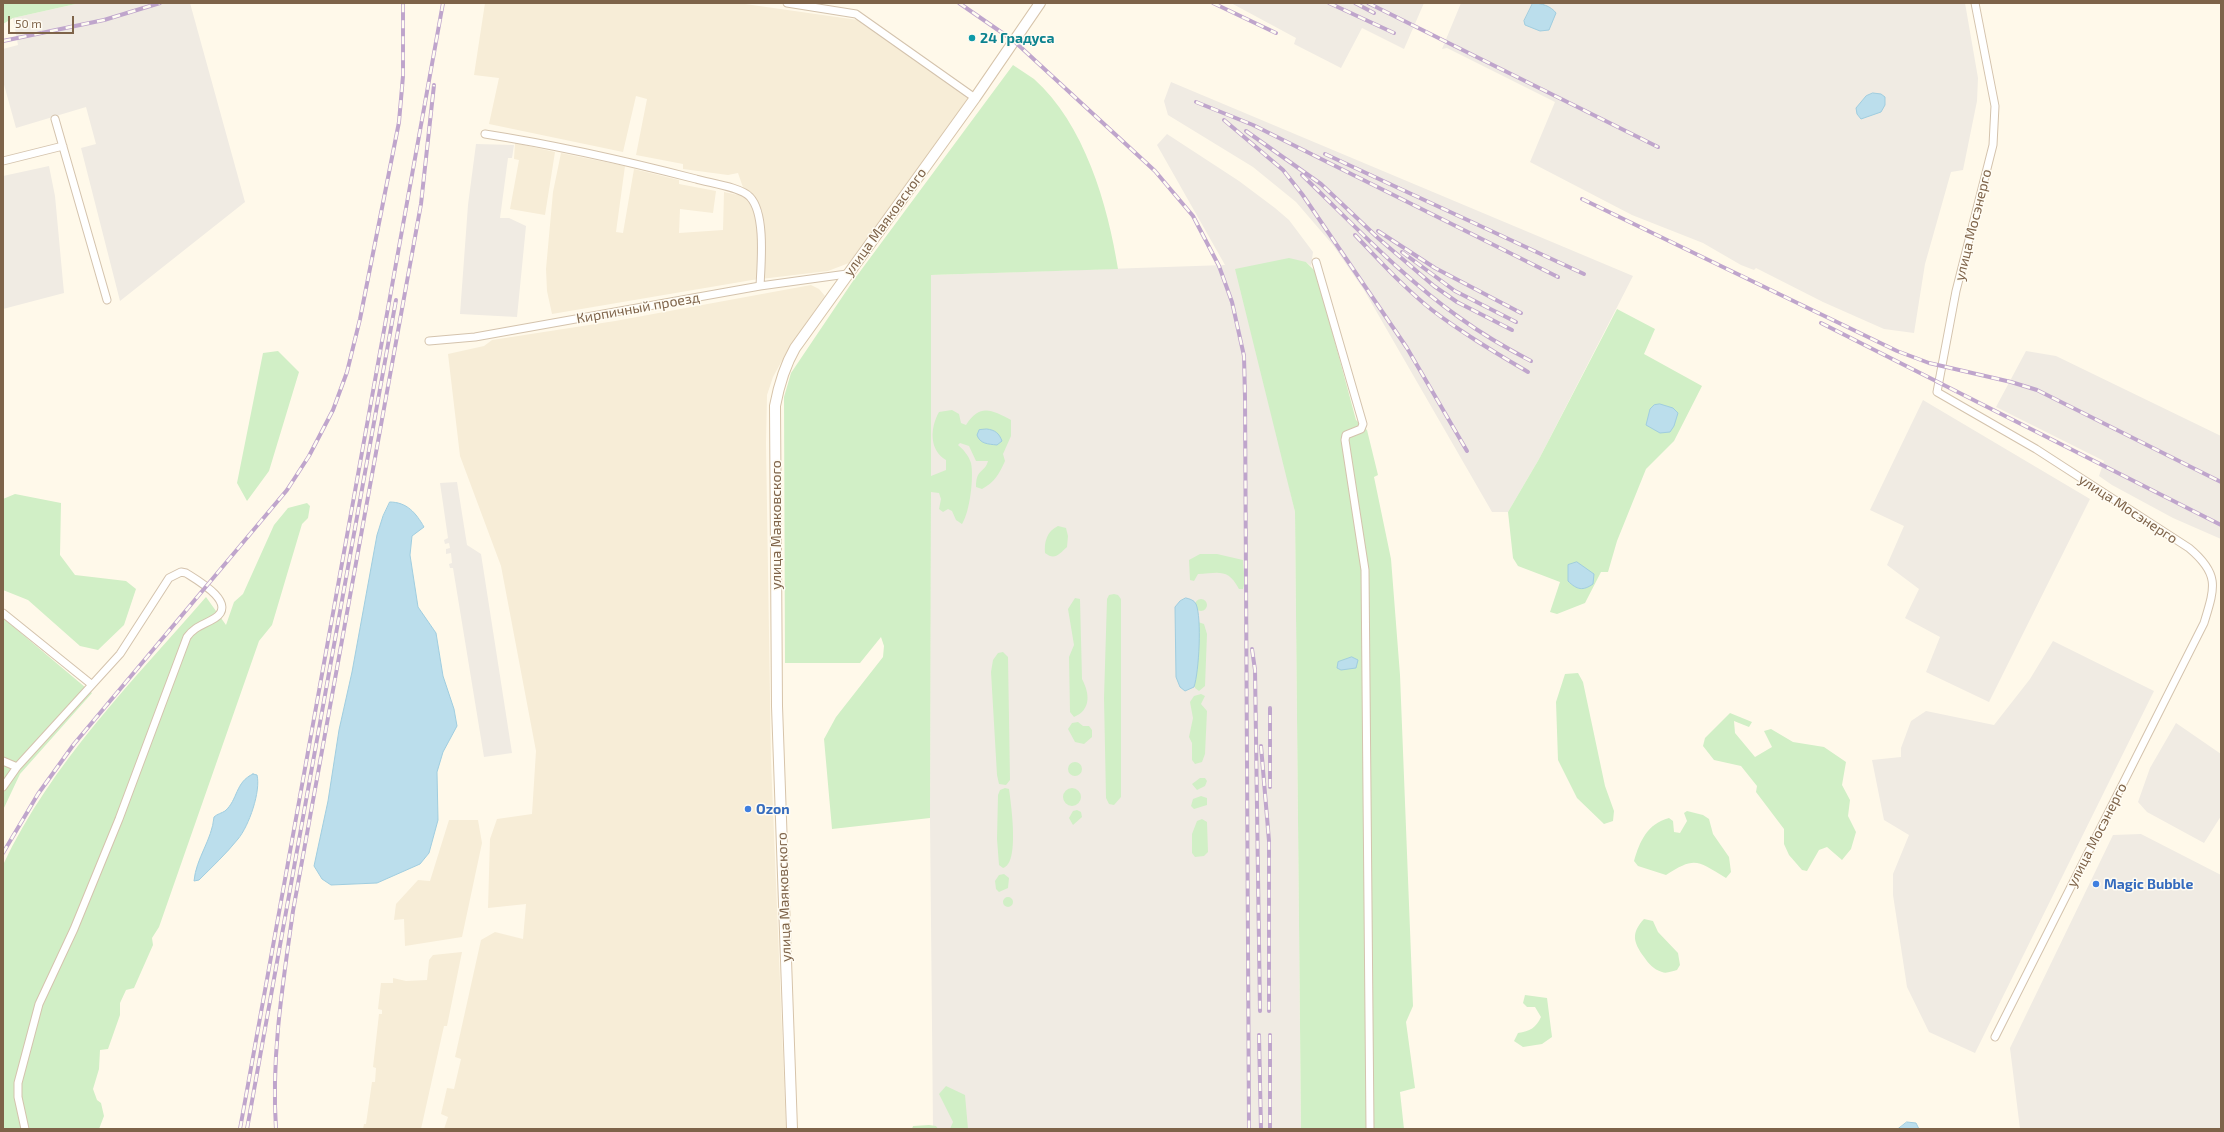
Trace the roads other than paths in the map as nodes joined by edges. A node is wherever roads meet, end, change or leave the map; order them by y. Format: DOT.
graph roads {
  1 [pos="787,3"];
  2 [pos="1040,3"];
  3 [pos="1975,3"];
  4 [pos="975,98"];
  5 [pos="56,119"];
  6 [pos="485,134"];
  7 [pos="63,146"];
  8 [pos="3,161"];
  9 [pos="1316,262"];
  10 [pos="847,274"];
  11 [pos="760,286"];
  12 [pos="107,300"];
  13 [pos="429,341"];
  14 [pos="3,613"];
  15 [pos="91,684"];
  16 [pos="3,761"];
  17 [pos="17,767"];
  18 [pos="3,787"];
  19 [pos="1995,1037"];
  20 [pos="25,1129"];
  21 [pos="792,1129"];
  22 [pos="1370,1129"];
  1 -- 4 [label="street"];
  2 -- 4 [label="street, улица Маяковского"];
  3 -- 19 [label="street, улица Мосэнерго"];
  4 -- 10 [label="street, улица Маяковского"];
  5 -- 7 [label="street"];
  6 -- 11 [label="street"];
  7 -- 8 [label="street"];
  7 -- 12 [label="street"];
  9 -- 22 [label="street"];
  10 -- 11 [label="street, Кирпичный проезд"];
  10 -- 21 [label="street, улица Маяковского"];
  11 -- 13 [label="street, Кирпичный проезд"];
  14 -- 15 [label="street"];
  15 -- 17 [label="street"];
  15 -- 20 [label="street"];
  16 -- 17 [label="street"];
  17 -- 18 [label="street"];
}
